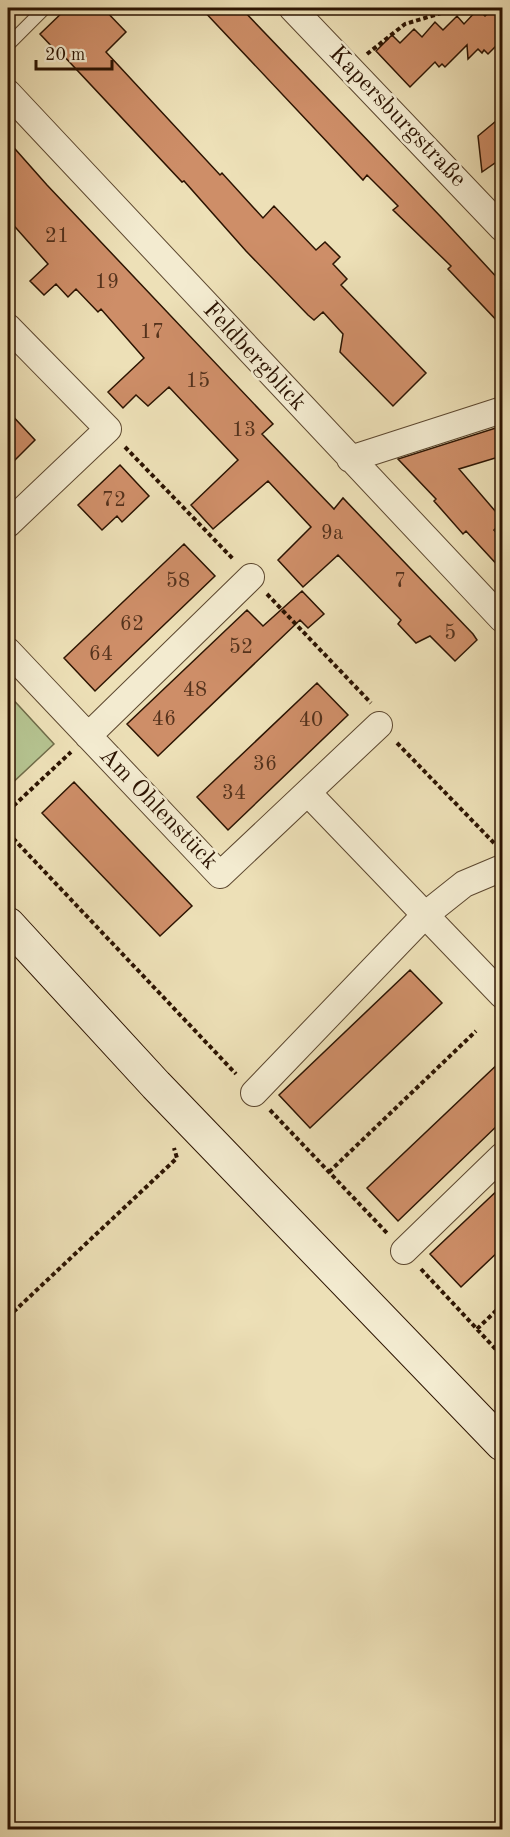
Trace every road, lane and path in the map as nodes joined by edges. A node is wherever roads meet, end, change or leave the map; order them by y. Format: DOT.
graph roads {
  1 [pos="45,8"];
  2 [pos="292,8"];
  3 [pos="458,8"];
  4 [pos="8,45"];
  5 [pos="350,67"];
  6 [pos="8,93"];
  7 [pos="502,228"];
  8 [pos="8,327"];
  9 [pos="502,410"];
  10 [pos="350,459"];
  11 [pos="8,524"];
  12 [pos="250,577"];
  13 [pos="502,619"];
  14 [pos="8,651"];
  15 [pos="379,724"];
  16 [pos="88,736"];
  17 [pos="308,793"];
  18 [pos="8,811"];
  19 [pos="501,859"];
  20 [pos="425,915"];
  21 [pos="8,924"];
  22 [pos="502,995"];
  23 [pos="476,1031"];
  24 [pos="254,1094"];
  25 [pos="502,1156"];
  26 [pos="177,1158"];
  27 [pos="329,1172"];
  28 [pos="404,1251"];
  29 [pos="502,1305"];
  30 [pos="8,1317"];
  31 [pos="477,1329"];
  32 [pos="502,1444"];
  1 -- 4 [label="lane"];
  2 -- 5 [label="street, Kapersburgstraße"];
  3 -- 5 [label="path"];
  5 -- 7 [label="street, Kapersburgstraße"];
  6 -- 10 [label="street, Feldbergblick"];
  8 -- 11 [label="street"];
  9 -- 10 [label="street"];
  10 -- 13 [label="street, Feldbergblick"];
  12 -- 16 [label="street, Am Ohlenstück"];
  14 -- 16 [label="street, Am Ohlenstück"];
  15 -- 17 [label="street, Am Ohlenstück"];
  15 -- 19 [label="path"];
  16 -- 17 [label="street, Am Ohlenstück"];
  16 -- 18 [label="path"];
  17 -- 20 [label="street"];
  19 -- 20 [label="street"];
  20 -- 22 [label="street"];
  20 -- 24 [label="street"];
  21 -- 32 [label="main road"];
  23 -- 27 [label="path"];
  25 -- 28 [label="street"];
  26 -- 30 [label="path"];
  29 -- 31 [label="path"];
}
